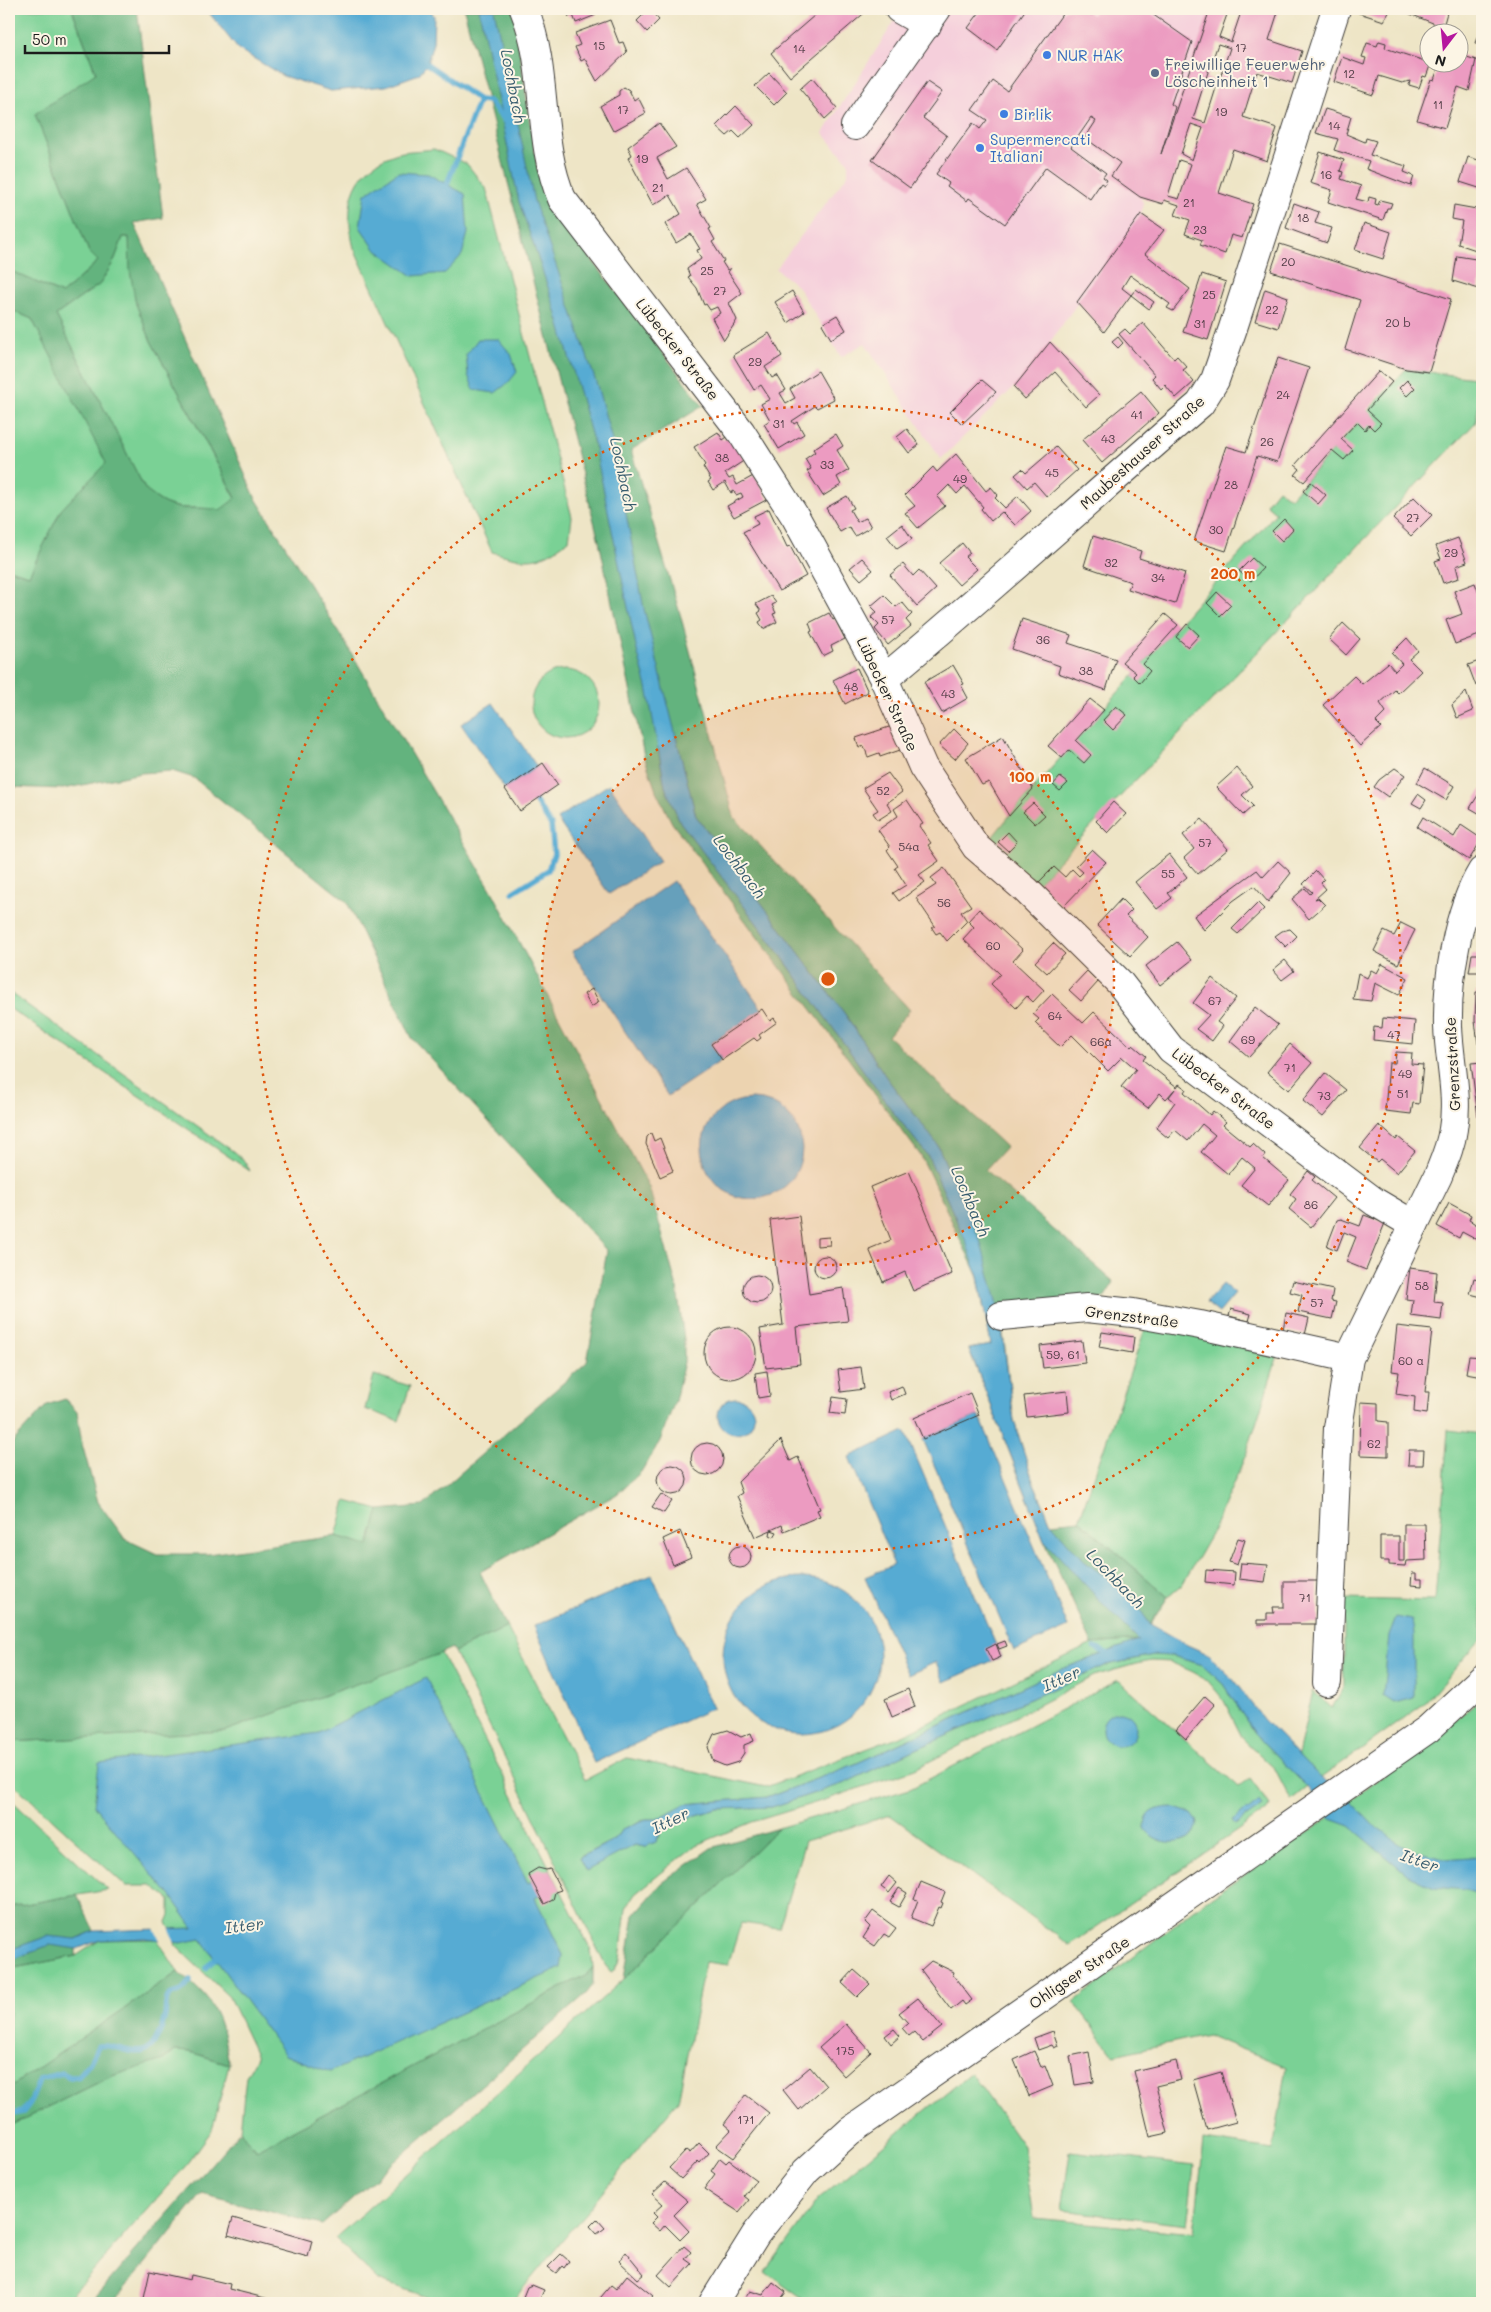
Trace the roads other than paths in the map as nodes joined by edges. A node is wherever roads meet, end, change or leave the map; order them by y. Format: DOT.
graph roads {
  1 [pos="524,9"];
  2 [pos="900,9"];
  3 [pos="1336,9"];
  4 [pos="932,17"];
  5 [pos="855,126"];
  6 [pos="884,679"];
  7 [pos="1482,871"];
  8 [pos="1414,1225"];
  9 [pos="1001,1316"];
  10 [pos="1349,1358"];
  11 [pos="1482,1679"];
  12 [pos="1328,1682"];
  13 [pos="713,2303"];
  1 -- 6 [label="street, Lübecker Straße"];
  2 -- 4 [label="street"];
  3 -- 6 [label="street, Maubeshauser Straße"];
  4 -- 5 [label="street"];
  6 -- 8 [label="street, Lübecker Straße"];
  7 -- 8 [label="street, Grenzstraße"];
  8 -- 10 [label="street, Grenzstraße"];
  9 -- 10 [label="street, Grenzstraße"];
  10 -- 12 [label="street, Grenzstraße"];
  11 -- 13 [label="street, Ohligser Straße"];
}
